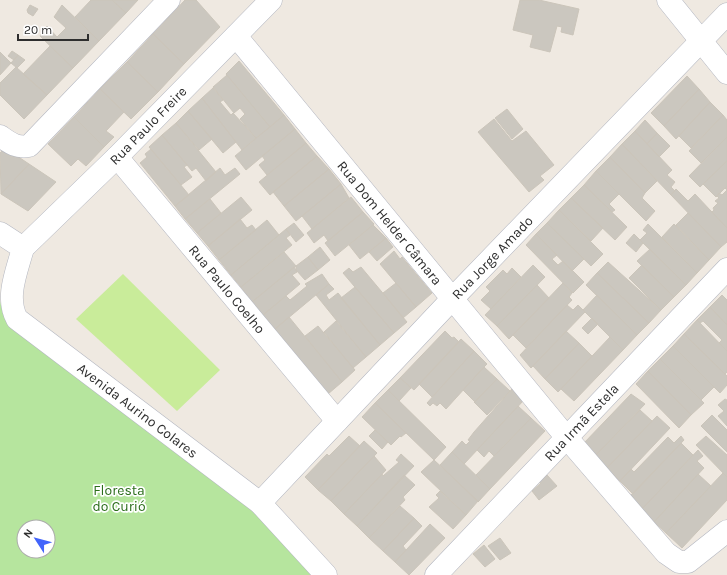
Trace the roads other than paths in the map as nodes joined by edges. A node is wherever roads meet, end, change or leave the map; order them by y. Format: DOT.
graph roads {
  1 [pos="169,0"];
  2 [pos="271,0"];
  3 [pos="668,0"];
  4 [pos="727,14"];
  5 [pos="236,36"];
  6 [pos="702,40"];
  7 [pos="727,73"];
  8 [pos="0,136"];
  9 [pos="117,157"];
  10 [pos="0,234"];
  11 [pos="23,248"];
  12 [pos="727,269"];
  13 [pos="453,298"];
  14 [pos="337,421"];
  15 [pos="567,438"];
  16 [pos="260,503"];
  17 [pos="727,531"];
  18 [pos="326,575"];
  19 [pos="436,575"];
  1 -- 8 [label="street"];
  2 -- 5 [label="street, Rua Paulo Freire"];
  3 -- 6 [label="street"];
  4 -- 6 [label="street, Rua Jorge Amado"];
  5 -- 9 [label="street, Rua Paulo Freire"];
  5 -- 13 [label="street, Rua Dom Helder Câmara"];
  6 -- 7 [label="street"];
  6 -- 13 [label="street, Rua Jorge Amado"];
  9 -- 11 [label="street, Rua Paulo Freire"];
  9 -- 14 [label="street, Rua Paulo Coelho"];
  10 -- 11 [label="street"];
  11 -- 16 [label="street, Avenida Aurino Colares"];
  12 -- 15 [label="street, Rua Irmã Estela"];
  13 -- 14 [label="street, Rua Jorge Amado"];
  13 -- 15 [label="street, Rua Dom Helder Câmara"];
  14 -- 16 [label="street, Rua Jorge Amado"];
  15 -- 17 [label="street, Rua Dom Helder Câmara"];
  15 -- 19 [label="street, Rua Irmã Estela"];
  16 -- 18 [label="street, Avenida Aurino Colares"];
}
